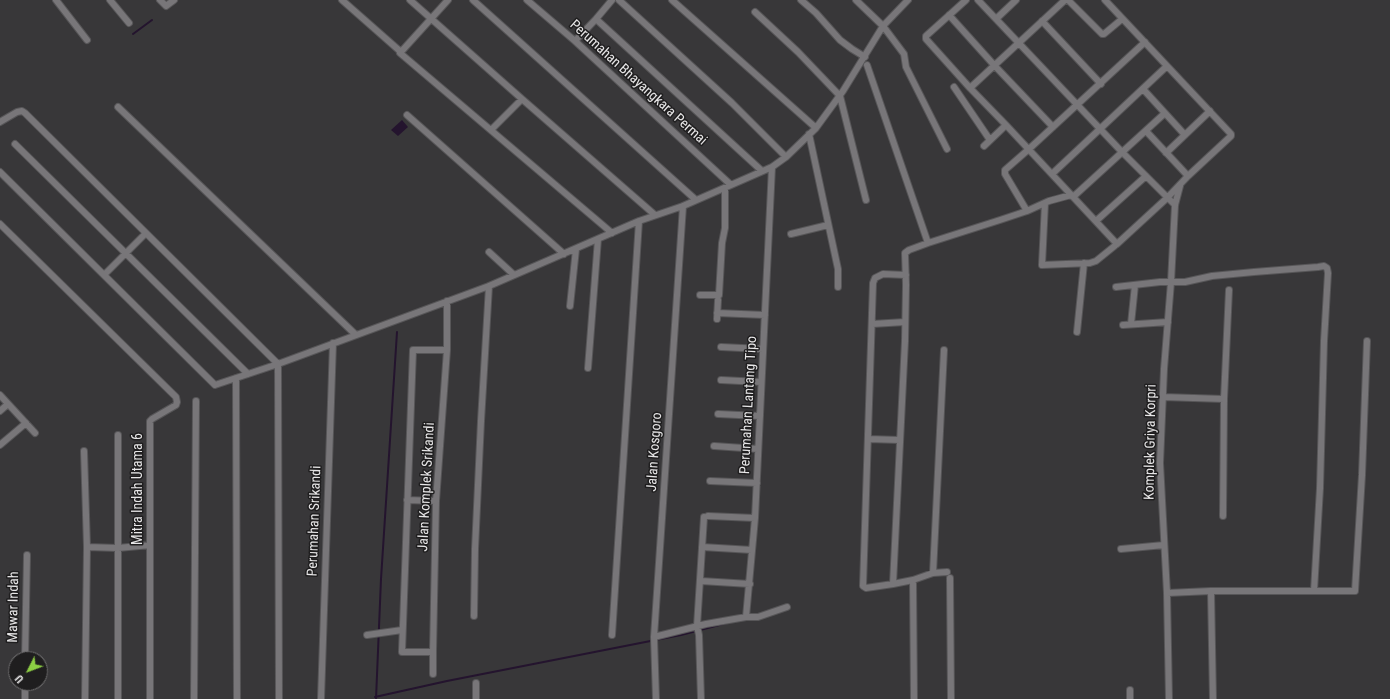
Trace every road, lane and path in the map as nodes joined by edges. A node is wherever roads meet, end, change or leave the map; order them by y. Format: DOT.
graph roads {
  1 [pos="56,0"];
  2 [pos="110,0"];
  3 [pos="160,0"];
  4 [pos="174,0"];
  5 [pos="342,0"];
  6 [pos="410,0"];
  7 [pos="448,0"];
  8 [pos="473,0"];
  9 [pos="527,0"];
  10 [pos="612,0"];
  11 [pos="619,0"];
  12 [pos="672,0"];
  13 [pos="801,0"];
  14 [pos="856,0"];
  15 [pos="908,0"];
  16 [pos="966,0"];
  17 [pos="978,0"];
  18 [pos="1016,0"];
  19 [pos="1065,0"];
  20 [pos="1068,0"];
  21 [pos="1105,0"];
  22 [pos="755,12"];
  23 [pos="949,15"];
  24 [pos="430,18"];
  25 [pos="596,19"];
  26 [pos="996,19"];
  27 [pos="1122,19"];
  28 [pos="1042,21"];
  29 [pos="129,23"];
  30 [pos="883,26"];
  31 [pos="87,40"];
  32 [pos="575,42"];
  33 [pos="1145,42"];
  34 [pos="1018,43"];
  35 [pos="401,52"];
  36 [pos="865,57"];
  37 [pos="867,65"];
  38 [pos="994,65"];
  39 [pos="1167,66"];
  40 [pos="1101,84"];
  41 [pos="954,87"];
  42 [pos="970,88"];
  43 [pos="1143,89"];
  44 [pos="840,96"];
  45 [pos="522,99"];
  46 [pos="1077,105"];
  47 [pos="118,107"];
  48 [pos="1210,111"];
  49 [pos="1165,113"];
  50 [pos="407,115"];
  51 [pos="0,122"];
  52 [pos="1006,125"];
  53 [pos="1053,127"];
  54 [pos="816,128"];
  55 [pos="1100,129"];
  56 [pos="491,130"];
  57 [pos="1146,131"];
  58 [pos="809,134"];
  59 [pos="1185,135"];
  60 [pos="990,140"];
  61 [pos="15,144"];
  62 [pos="984,146"];
  63 [pos="947,149"];
  64 [pos="1029,149"];
  65 [pos="1122,152"];
  66 [pos="1166,153"];
  67 [pos="786,157"];
  68 [pos="772,167"];
  69 [pos="0,172"];
  70 [pos="762,172"];
  71 [pos="1052,174"];
  72 [pos="1146,176"];
  73 [pos="1188,176"];
  74 [pos="728,186"];
  75 [pos="1180,186"];
  76 [pos="1072,196"];
  77 [pos="1167,198"];
  78 [pos="696,200"];
  79 [pos="866,200"];
  80 [pos="1045,203"];
  81 [pos="1175,205"];
  82 [pos="683,206"];
  83 [pos="1027,211"];
  84 [pos="655,215"];
  85 [pos="640,221"];
  86 [pos="1096,221"];
  87 [pos="0,224"];
  88 [pos="828,225"];
  89 [pos="146,233"];
  90 [pos="612,233"];
  91 [pos="791,234"];
  92 [pos="598,239"];
  93 [pos="928,243"];
  94 [pos="1117,244"];
  95 [pos="576,249"];
  96 [pos="489,252"];
  97 [pos="126,253"];
  98 [pos="564,254"];
  99 [pos="1084,263"];
  100 [pos="513,274"];
  101 [pos="104,275"];
  102 [pos="906,275"];
  103 [pos="1171,282"];
  104 [pos="1135,285"];
  105 [pos="489,286"];
  106 [pos="838,287"];
  107 [pos="1116,287"];
  108 [pos="1229,290"];
  109 [pos="700,295"];
  110 [pos="448,300"];
  111 [pos="718,300"];
  112 [pos="570,306"];
  113 [pos="765,315"];
  114 [pos="906,322"];
  115 [pos="1168,322"];
  116 [pos="872,324"];
  117 [pos="1130,324"];
  118 [pos="1123,325"];
  119 [pos="1077,332"];
  120 [pos="356,336"];
  121 [pos="1367,341"];
  122 [pos="333,343"];
  123 [pos="720,347"];
  124 [pos="763,349"];
  125 [pos="447,350"];
  126 [pos="944,350"];
  127 [pos="278,364"];
  128 [pos="588,368"];
  129 [pos="248,374"];
  130 [pos="236,378"];
  131 [pos="721,380"];
  132 [pos="761,382"];
  133 [pos="0,395"];
  134 [pos="1163,397"];
  135 [pos="1224,399"];
  136 [pos="196,401"];
  137 [pos="8,404"];
  138 [pos="0,411"];
  139 [pos="718,414"];
  140 [pos="760,416"];
  141 [pos="26,423"];
  142 [pos="35,434"];
  143 [pos="118,436"];
  144 [pos="868,439"];
  145 [pos="900,440"];
  146 [pos="0,445"];
  147 [pos="714,446"];
  148 [pos="758,449"];
  149 [pos="84,451"];
  150 [pos="710,481"];
  151 [pos="757,483"];
  152 [pos="407,500"];
  153 [pos="436,501"];
  154 [pos="1223,516"];
  155 [pos="755,518"];
  156 [pos="150,545"];
  157 [pos="1164,545"];
  158 [pos="702,547"];
  159 [pos="87,548"];
  160 [pos="118,548"];
  161 [pos="1121,549"];
  162 [pos="752,550"];
  163 [pos="27,556"];
  164 [pos="947,572"];
  165 [pos="933,573"];
  166 [pos="950,578"];
  167 [pos="701,580"];
  168 [pos="912,580"];
  169 [pos="750,584"];
  170 [pos="894,584"];
  171 [pos="1211,591"];
  172 [pos="1314,591"];
  173 [pos="1167,593"];
  174 [pos="787,607"];
  175 [pos="474,616"];
  176 [pos="746,617"];
  177 [pos="697,627"];
  178 [pos="402,630"];
  179 [pos="367,635"];
  180 [pos="612,635"];
  181 [pos="654,638"];
  182 [pos="25,651"];
  183 [pos="433,652"];
  184 [pos="433,674"];
  185 [pos="476,683"];
  186 [pos="1130,690"];
  187 [pos="85,699"];
  188 [pos="118,699"];
  189 [pos="150,699"];
  190 [pos="194,699"];
  191 [pos="237,699"];
  192 [pos="279,699"];
  193 [pos="321,699"];
  194 [pos="476,699"];
  195 [pos="656,699"];
  196 [pos="701,699"];
  197 [pos="914,699"];
  198 [pos="951,699"];
  199 [pos="1130,699"];
  200 [pos="1170,699"];
  201 [pos="1213,699"];
  1 -- 31 [label="street"];
  2 -- 29 [label="street"];
  3 -- 4 [label="street"];
  5 -- 35 [label="street"];
  6 -- 24 [label="street"];
  7 -- 24 [label="street"];
  8 -- 78 [label="street"];
  9 -- 32 [label="street, Perumahan Bhayangkara Permai"];
  10 -- 25 [label="street"];
  11 -- 67 [label="street"];
  12 -- 54 [label="street"];
  13 -- 36 [label="street"];
  14 -- 30 [label="street"];
  15 -- 30 [label="street"];
  16 -- 23 [label="street"];
  17 -- 26 [label="street"];
  18 -- 26 [label="street"];
  19 -- 28 [label="street"];
  20 -- 27 [label="street"];
  21 -- 27 [label="street"];
  22 -- 44 [label="street"];
  23 -- 38 [label="street"];
  23 -- 42 [label="street"];
  24 -- 35 [label="street"];
  24 -- 45 [label="street"];
  25 -- 32 [label="street"];
  25 -- 70 [label="street"];
  26 -- 34 [label="street"];
  27 -- 33 [label="street"];
  28 -- 34 [label="street"];
  28 -- 40 [label="street"];
  30 -- 36 [label="street"];
  30 -- 63 [label="street"];
  32 -- 74 [label="street, Perumahan Bhayangkara Permai"];
  33 -- 39 [label="street"];
  33 -- 40 [label="street"];
  34 -- 38 [label="street"];
  34 -- 46 [label="street"];
  35 -- 56 [label="street"];
  36 -- 44 [label="street"];
  37 -- 93 [label="street"];
  38 -- 42 [label="street"];
  38 -- 53 [label="street"];
  39 -- 43 [label="street"];
  39 -- 48 [label="street"];
  40 -- 46 [label="street"];
  41 -- 60 [label="street"];
  42 -- 52 [label="street"];
  43 -- 49 [label="street"];
  43 -- 55 [label="street"];
  44 -- 54 [label="street"];
  44 -- 79 [label="street"];
  45 -- 56 [label="street"];
  45 -- 84 [label="street"];
  46 -- 53 [label="street"];
  46 -- 55 [label="street"];
  47 -- 120 [label="street"];
  48 -- 59 [label="street"];
  48 -- 73 [label="street"];
  49 -- 57 [label="street"];
  49 -- 59 [label="street"];
  50 -- 98 [label="street"];
  51 -- 89 [label="street"];
  52 -- 60 [label="street"];
  52 -- 64 [label="street"];
  53 -- 64 [label="street"];
  54 -- 58 [label="street"];
  55 -- 65 [label="street"];
  55 -- 71 [label="street"];
  56 -- 90 [label="street"];
  57 -- 65 [label="street"];
  57 -- 66 [label="street"];
  58 -- 67 [label="street"];
  58 -- 88 [label="street"];
  59 -- 66 [label="street"];
  60 -- 62 [label="street"];
  61 -- 97 [label="street"];
  64 -- 71 [label="street"];
  64 -- 83 [label="street"];
  65 -- 72 [label="street"];
  65 -- 76 [label="street"];
  66 -- 73 [label="street"];
  67 -- 68 [label="street"];
  68 -- 70 [label="street"];
  68 -- 113 [label="street, Perumahan Lantang Tipo"];
  69 -- 101 [label="street"];
  70 -- 74 [label="street"];
  71 -- 76 [label="street"];
  72 -- 77 [label="street"];
  72 -- 86 [label="street"];
  73 -- 75 [label="street"];
  74 -- 78 [label="street"];
  74 -- 109 [label="street"];
  75 -- 77 [label="street"];
  75 -- 81 [label="street, Komplek Griya Korpri"];
  76 -- 80 [label="street"];
  76 -- 86 [label="street"];
  77 -- 81 [label="street"];
  77 -- 94 [label="street"];
  78 -- 82 [label="street"];
  80 -- 83 [label="street"];
  80 -- 99 [label="street"];
  81 -- 103 [label="street, Komplek Griya Korpri"];
  82 -- 84 [label="street"];
  82 -- 181 [label="street, Jalan Kosgoro"];
  83 -- 93 [label="street"];
  84 -- 85 [label="street"];
  85 -- 90 [label="street"];
  85 -- 180 [label="street"];
  86 -- 94 [label="street"];
  87 -- 156 [label="street, Mitra Indah Utama 6"];
  88 -- 91 [label="street"];
  88 -- 106 [label="street"];
  89 -- 97 [label="street"];
  89 -- 127 [label="street"];
  90 -- 92 [label="street"];
  92 -- 95 [label="street"];
  92 -- 128 [label="street"];
  93 -- 102 [label="street"];
  94 -- 99 [label="street"];
  95 -- 98 [label="street"];
  95 -- 112 [label="street"];
  96 -- 100 [label="street"];
  97 -- 101 [label="street"];
  97 -- 129 [label="street"];
  98 -- 100 [label="street"];
  99 -- 119 [label="street"];
  100 -- 105 [label="street"];
  101 -- 130 [label="street"];
  102 -- 114 [label="street"];
  102 -- 116 [label="street"];
  103 -- 104 [label="street"];
  103 -- 115 [label="street, Komplek Griya Korpri"];
  103 -- 172 [label="street"];
  104 -- 107 [label="street"];
  104 -- 117 [label="street"];
  105 -- 110 [label="street"];
  105 -- 175 [label="street"];
  108 -- 135 [label="street"];
  110 -- 120 [label="street"];
  110 -- 125 [label="street, Jalan Komplek Srikandi"];
  111 -- 113 [label="street"];
  113 -- 124 [label="street, Perumahan Lantang Tipo"];
  114 -- 116 [label="street"];
  114 -- 145 [label="street"];
  115 -- 117 [label="street"];
  115 -- 134 [label="street, Komplek Griya Korpri"];
  116 -- 144 [label="street"];
  117 -- 118 [label="street"];
  120 -- 122 [label="street"];
  121 -- 172 [label="street"];
  122 -- 127 [label="street"];
  122 -- 193 [label="street, Perumahan Srikandi"];
  123 -- 124 [label="street"];
  124 -- 132 [label="street, Perumahan Lantang Tipo"];
  125 -- 152 [label="street"];
  125 -- 153 [label="street, Jalan Komplek Srikandi"];
  126 -- 165 [label="street"];
  127 -- 129 [label="street"];
  127 -- 192 [label="street"];
  129 -- 130 [label="street"];
  130 -- 191 [label="street"];
  131 -- 132 [label="street"];
  132 -- 140 [label="street, Perumahan Lantang Tipo"];
  133 -- 137 [label="street"];
  134 -- 135 [label="street"];
  134 -- 157 [label="street, Komplek Griya Korpri"];
  135 -- 154 [label="street"];
  136 -- 190 [label="street"];
  137 -- 138 [label="street"];
  137 -- 141 [label="street"];
  139 -- 140 [label="street"];
  140 -- 148 [label="street, Perumahan Lantang Tipo"];
  141 -- 142 [label="street"];
  141 -- 146 [label="street"];
  143 -- 160 [label="street, Mitra Indah Utama 6"];
  144 -- 145 [label="street"];
  144 -- 170 [label="street"];
  145 -- 170 [label="street"];
  147 -- 148 [label="street"];
  148 -- 151 [label="street, Perumahan Lantang Tipo"];
  149 -- 159 [label="street"];
  150 -- 151 [label="street"];
  151 -- 155 [label="street, Perumahan Lantang Tipo"];
  152 -- 153 [label="street"];
  152 -- 178 [label="street"];
  153 -- 183 [label="street, Jalan Komplek Srikandi"];
  155 -- 158 [label="street"];
  155 -- 162 [label="street, Perumahan Lantang Tipo"];
  156 -- 160 [label="street"];
  156 -- 189 [label="street, Mitra Indah Utama 6"];
  157 -- 161 [label="street"];
  157 -- 173 [label="street, Komplek Griya Korpri"];
  158 -- 162 [label="street"];
  158 -- 167 [label="street"];
  159 -- 160 [label="street"];
  159 -- 187 [label="street"];
  160 -- 188 [label="street, Mitra Indah Utama 6"];
  162 -- 169 [label="street, Perumahan Lantang Tipo"];
  163 -- 182 [label="street, Mawar Indah"];
  164 -- 165 [label="street"];
  165 -- 168 [label="street"];
  166 -- 198 [label="street"];
  167 -- 169 [label="street"];
  167 -- 177 [label="street"];
  168 -- 170 [label="street"];
  168 -- 197 [label="street"];
  169 -- 176 [label="street, Perumahan Lantang Tipo"];
  171 -- 172 [label="street"];
  171 -- 173 [label="street"];
  171 -- 201 [label="street"];
  173 -- 200 [label="street, Komplek Griya Korpri"];
  174 -- 176 [label="street"];
  176 -- 177 [label="street"];
  177 -- 181 [label="street"];
  177 -- 196 [label="street"];
  178 -- 179 [label="street"];
  178 -- 183 [label="street"];
  181 -- 195 [label="street, Jalan Kosgoro"];
  183 -- 184 [label="street, Jalan Komplek Srikandi"];
  185 -- 194 [label="street"];
  186 -- 199 [label="street"];
}
